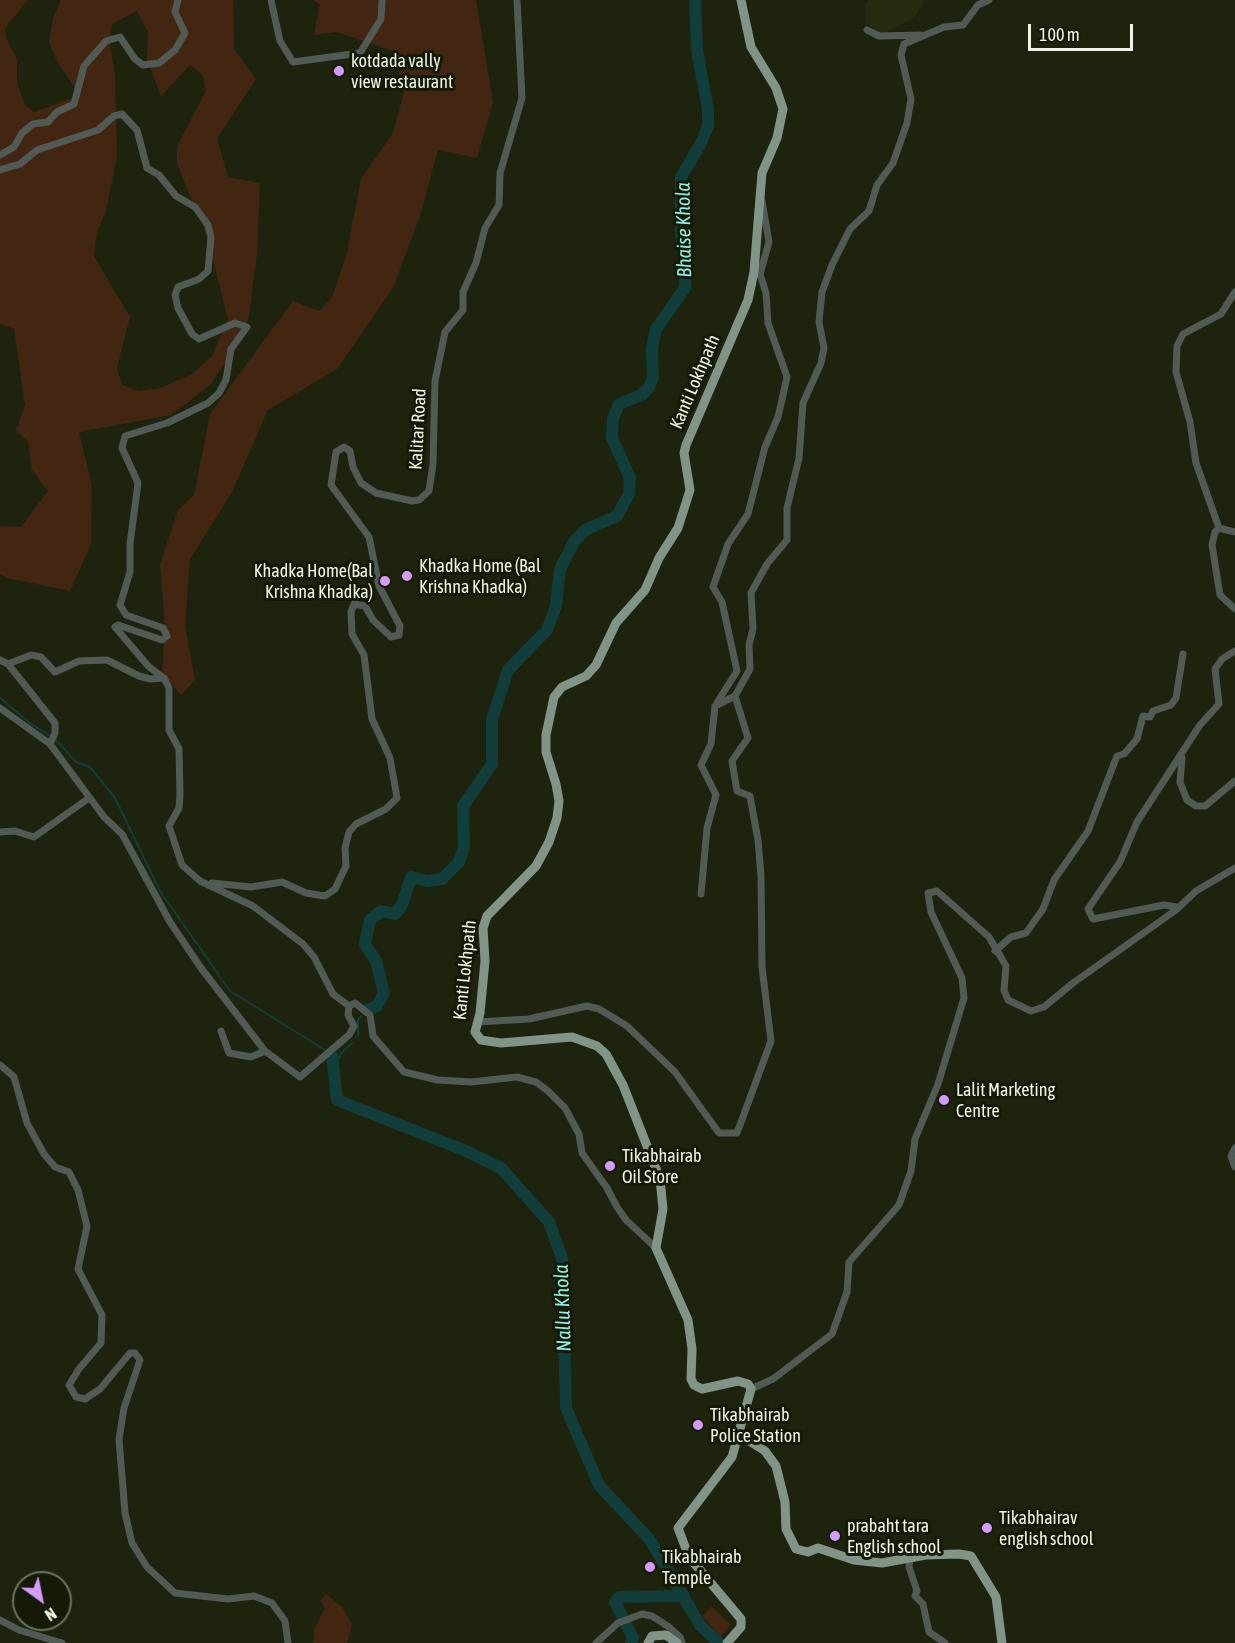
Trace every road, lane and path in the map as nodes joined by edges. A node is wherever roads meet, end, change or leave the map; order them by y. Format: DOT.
graph roads {
  1 [pos="178,0"];
  2 [pos="271,0"];
  3 [pos="382,0"];
  4 [pos="517,0"];
  5 [pos="741,0"];
  6 [pos="989,0"];
  7 [pos="867,30"];
  8 [pos="927,35"];
  9 [pos="0,155"];
  10 [pos="0,170"];
  11 [pos="760,196"];
  12 [pos="1235,292"];
  13 [pos="1219,528"];
  14 [pos="1235,532"];
  15 [pos="1235,609"];
  16 [pos="1235,651"];
  17 [pos="1184,654"];
  18 [pos="0,660"];
  19 [pos="8,664"];
  20 [pos="164,678"];
  21 [pos="735,696"];
  22 [pos="715,706"];
  23 [pos="0,708"];
  24 [pos="50,744"];
  25 [pos="1182,756"];
  26 [pos="1235,781"];
  27 [pos="89,798"];
  28 [pos="0,832"];
  29 [pos="1235,868"];
  30 [pos="200,881"];
  31 [pos="701,894"];
  32 [pos="1176,910"];
  33 [pos="995,951"];
  34 [pos="349,1006"];
  35 [pos="477,1022"];
  36 [pos="221,1031"];
  37 [pos="265,1051"];
  38 [pos="0,1065"];
  39 [pos="1235,1149"];
  40 [pos="1235,1167"];
  41 [pos="656,1248"];
  42 [pos="751,1389"];
  43 [pos="740,1435"];
  44 [pos="910,1558"];
  45 [pos="0,1620"];
  46 [pos="62,1643"];
  47 [pos="288,1643"];
  48 [pos="596,1643"];
  49 [pos="648,1643"];
  50 [pos="677,1643"];
  51 [pos="682,1643"];
  52 [pos="727,1643"];
  53 [pos="945,1643"];
  54 [pos="1002,1643"];
  1 -- 9 [label="street"];
  2 -- 3 [label="street"];
  4 -- 30 [label="street, Kalitar Road"];
  5 -- 11 [label="main road, Kanti Lokhpath"];
  6 -- 8 [label="street"];
  7 -- 8 [label="street"];
  8 -- 21 [label="street"];
  10 -- 20 [label="street"];
  11 -- 22 [label="street"];
  11 -- 35 [label="main road, Kanti Lokhpath"];
  12 -- 13 [label="street"];
  13 -- 14 [label="street"];
  13 -- 15 [label="street"];
  16 -- 25 [label="street"];
  17 -- 33 [label="street"];
  18 -- 19 [label="street"];
  19 -- 20 [label="street"];
  19 -- 24 [label="street"];
  20 -- 30 [label="street"];
  21 -- 22 [label="street"];
  21 -- 35 [label="street"];
  22 -- 31 [label="street"];
  23 -- 24 [label="street"];
  24 -- 27 [label="street"];
  25 -- 26 [label="street"];
  25 -- 32 [label="street"];
  27 -- 28 [label="street"];
  27 -- 37 [label="street"];
  29 -- 32 [label="street"];
  30 -- 34 [label="street"];
  32 -- 33 [label="street"];
  33 -- 42 [label="street"];
  34 -- 37 [label="street"];
  34 -- 41 [label="street"];
  35 -- 41 [label="main road, Kanti Lokhpath"];
  36 -- 37 [label="street"];
  38 -- 47 [label="street"];
  39 -- 40 [label="street"];
  41 -- 42 [label="main road"];
  42 -- 43 [label="main road"];
  43 -- 44 [label="main road"];
  43 -- 52 [label="main road"];
  44 -- 53 [label="street"];
  44 -- 54 [label="main road"];
  45 -- 46 [label="street"];
  48 -- 51 [label="street"];
  49 -- 50 [label="main road"];
}
